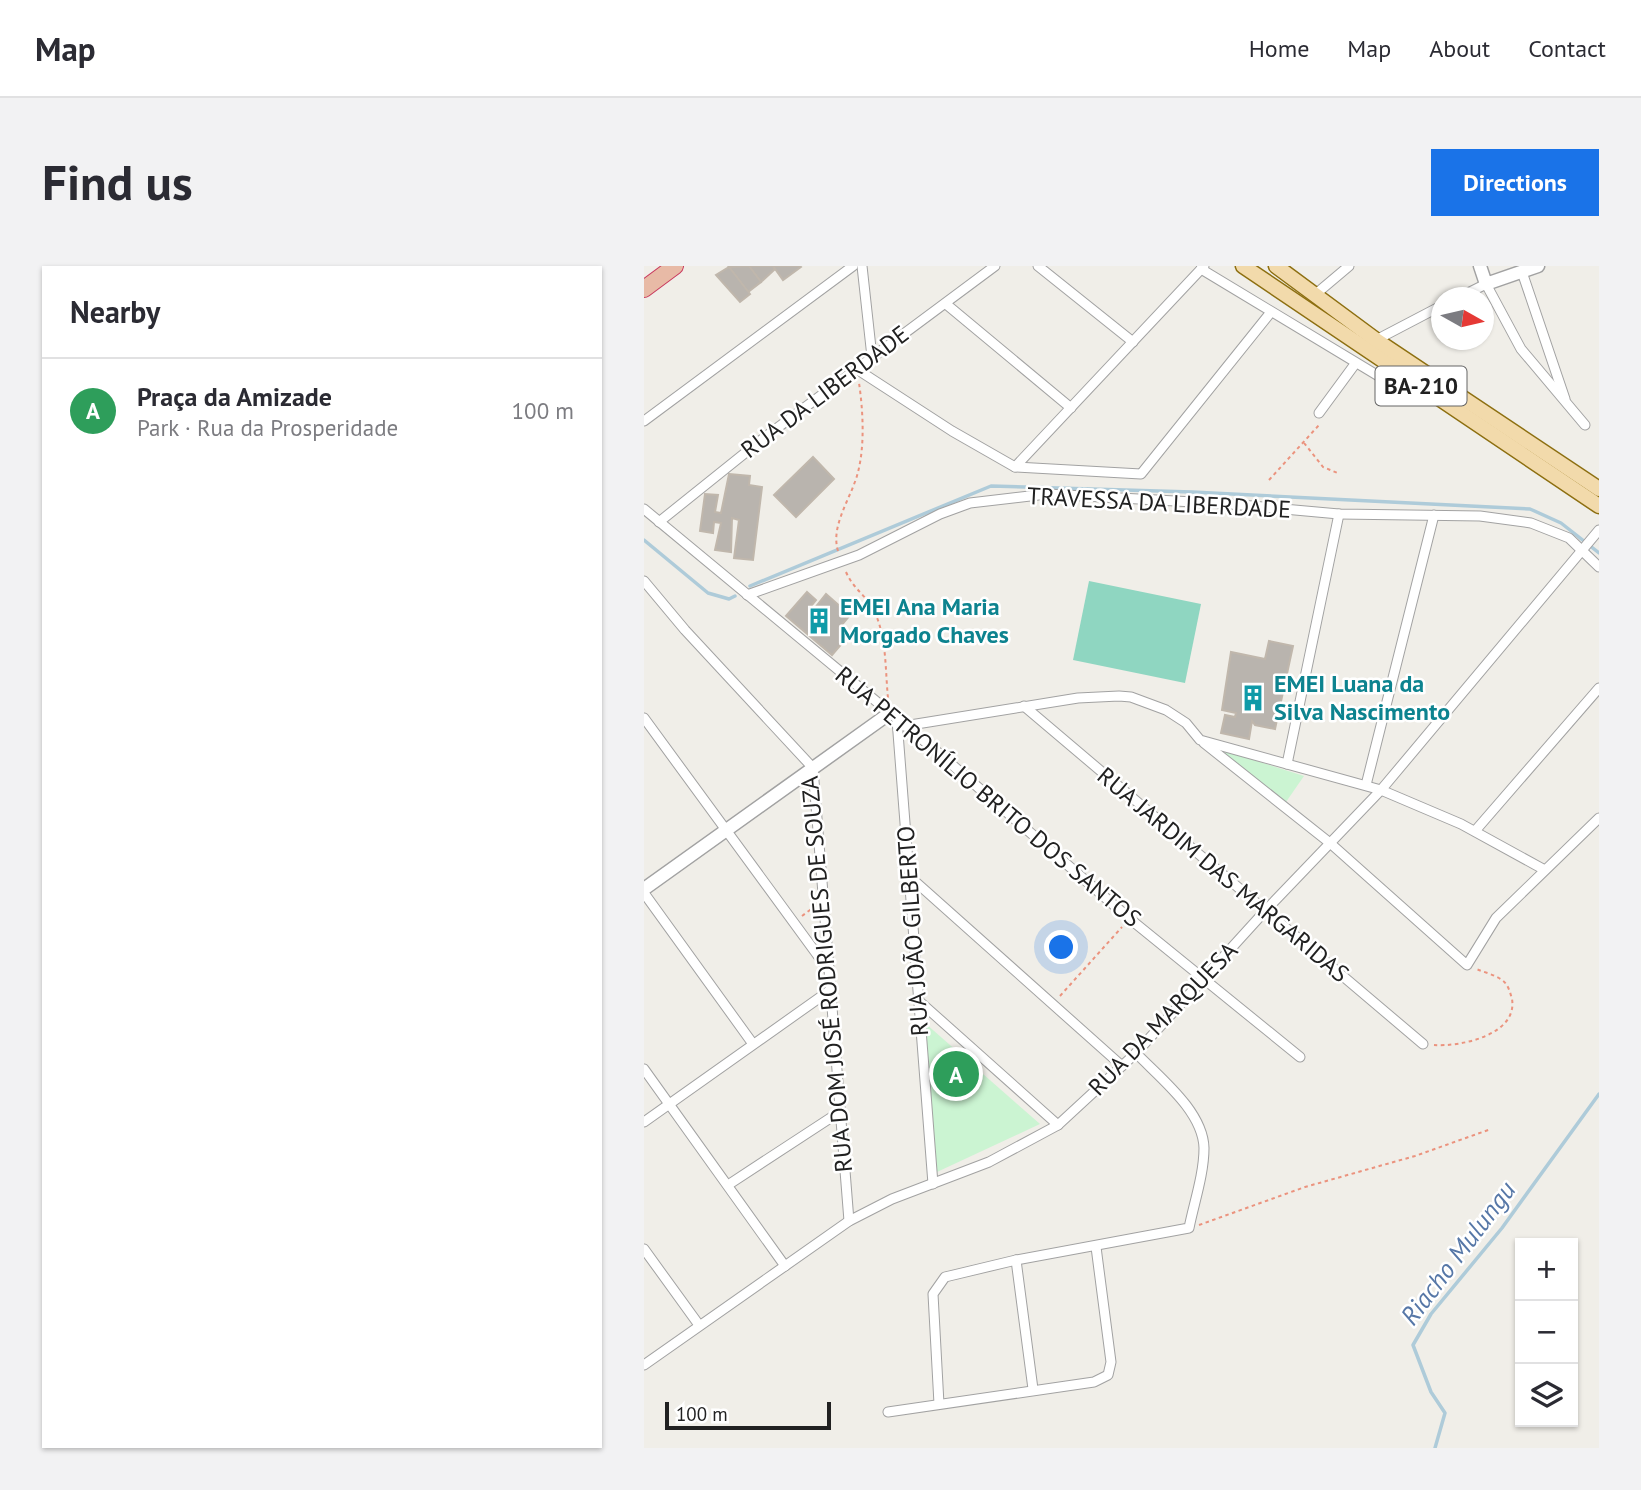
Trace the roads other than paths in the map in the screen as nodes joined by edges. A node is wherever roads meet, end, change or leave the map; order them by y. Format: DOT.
graph roads {
  1 [pos="675,266"];
  2 [pos="853,266"];
  3 [pos="862,266"];
  4 [pos="995,266"];
  5 [pos="1038,266"];
  6 [pos="1243,266"];
  7 [pos="1276,266"];
  8 [pos="1349,266"];
  9 [pos="1480,266"];
  10 [pos="1538,266"];
  11 [pos="1202,267"];
  12 [pos="1522,272"];
  13 [pos="1486,284"];
  14 [pos="1480,287"];
  15 [pos="644,289"];
  16 [pos="1317,293"];
  17 [pos="946,304"];
  18 [pos="1431,311"];
  19 [pos="1271,312"];
  20 [pos="1376,340"];
  21 [pos="1133,342"];
  22 [pos="872,357"];
  23 [pos="1355,364"];
  24 [pos="858,370"];
  25 [pos="1419,384"];
  26 [pos="1567,405"];
  27 [pos="1071,408"];
  28 [pos="1319,413"];
  29 [pos="644,421"];
  30 [pos="1585,425"];
  31 [pos="1015,467"];
  32 [pos="1599,489"];
  33 [pos="1599,506"];
  34 [pos="644,509"];
  35 [pos="1339,513"];
  36 [pos="1434,515"];
  37 [pos="659,522"];
  38 [pos="1596,533"];
  39 [pos="1582,549"];
  40 [pos="1599,567"];
  41 [pos="644,581"];
  42 [pos="747,594"];
  43 [pos="1599,688"];
  44 [pos="1024,706"];
  45 [pos="644,718"];
  46 [pos="897,720"];
  47 [pos="1200,740"];
  48 [pos="1287,764"];
  49 [pos="813,768"];
  50 [pos="1366,785"];
  51 [pos="1381,790"];
  52 [pos="1599,818"];
  53 [pos="726,829"];
  54 [pos="1475,831"];
  55 [pos="1330,843"];
  56 [pos="1544,869"];
  57 [pos="909,876"];
  58 [pos="644,891"];
  59 [pos="1265,911"];
  60 [pos="828,969"];
  61 [pos="1204,980"];
  62 [pos="829,991"];
  63 [pos="919,1001"];
  64 [pos="753,1044"];
  65 [pos="1423,1044"];
  66 [pos="1136,1054"];
  67 [pos="1300,1057"];
  68 [pos="1122,1066"];
  69 [pos="644,1069"];
  70 [pos="669,1104"];
  71 [pos="838,1113"];
  72 [pos="644,1122"];
  73 [pos="1058,1125"];
  74 [pos="933,1184"];
  75 [pos="728,1185"];
  76 [pos="849,1221"];
  77 [pos="1096,1247"];
  78 [pos="644,1248"];
  79 [pos="1016,1260"];
  80 [pos="785,1266"];
  81 [pos="699,1325"];
  82 [pos="644,1365"];
  83 [pos="1033,1389"];
  84 [pos="939,1404"];
  85 [pos="888,1412"];
  1 -- 15 [label="highway"];
  2 -- 29 [label="street"];
  3 -- 22 [label="street"];
  4 -- 17 [label="street, RUA DA LIBERDADE"];
  5 -- 21 [label="street"];
  6 -- 25 [label="main road, BA-210"];
  7 -- 16 [label="main road, BA-210"];
  8 -- 16 [label="street"];
  9 -- 13 [label="street"];
  10 -- 12 [label="street"];
  11 -- 19 [label="street"];
  11 -- 21 [label="street"];
  12 -- 13 [label="street"];
  12 -- 26 [label="street"];
  13 -- 14 [label="street"];
  13 -- 26 [label="street"];
  16 -- 20 [label="main road, BA-210"];
  17 -- 22 [label="street, RUA DA LIBERDADE"];
  17 -- 27 [label="street"];
  18 -- 20 [label="street"];
  19 -- 23 [label="street"];
  19 -- 31 [label="street"];
  20 -- 32 [label="main road, BA-210"];
  21 -- 27 [label="street"];
  22 -- 24 [label="street, RUA DA LIBERDADE"];
  23 -- 25 [label="street"];
  23 -- 28 [label="street"];
  24 -- 31 [label="street"];
  24 -- 37 [label="street, RUA DA LIBERDADE"];
  25 -- 33 [label="main road, BA-210"];
  26 -- 30 [label="street"];
  27 -- 31 [label="street"];
  34 -- 37 [label="street, RUA PETRONÍLIO BRITO DOS SANTOS"];
  35 -- 36 [label="street, TRAVESSA DA LIBERDADE"];
  35 -- 42 [label="street, TRAVESSA DA LIBERDADE"];
  35 -- 48 [label="street"];
  36 -- 39 [label="street, TRAVESSA DA LIBERDADE"];
  36 -- 50 [label="street"];
  37 -- 42 [label="street, RUA PETRONÍLIO BRITO DOS SANTOS"];
  38 -- 39 [label="street, RUA DA MARQUESA"];
  39 -- 40 [label="street, TRAVESSA DA LIBERDADE"];
  39 -- 51 [label="street, RUA DA MARQUESA"];
  41 -- 49 [label="street, RUA DOM JOSÉ RODRIGUES DE SOUZA"];
  42 -- 46 [label="street, RUA PETRONÍLIO BRITO DOS SANTOS"];
  43 -- 54 [label="street"];
  44 -- 46 [label="street"];
  44 -- 47 [label="street"];
  44 -- 59 [label="street, RUA JARDIM DAS MARGARIDAS"];
  45 -- 53 [label="street"];
  46 -- 49 [label="street"];
  46 -- 57 [label="street, RUA JOÃO GILBERTO"];
  46 -- 61 [label="street, RUA PETRONÍLIO BRITO DOS SANTOS"];
  47 -- 48 [label="street"];
  47 -- 55 [label="street"];
  48 -- 50 [label="street"];
  49 -- 53 [label="street"];
  49 -- 60 [label="street, RUA DOM JOSÉ RODRIGUES DE SOUZA"];
  50 -- 51 [label="street"];
  51 -- 54 [label="street"];
  51 -- 55 [label="street, RUA DA MARQUESA"];
  52 -- 56 [label="street"];
  53 -- 58 [label="street"];
  53 -- 60 [label="street"];
  54 -- 56 [label="street"];
  55 -- 56 [label="street"];
  55 -- 59 [label="street, RUA DA MARQUESA"];
  57 -- 63 [label="street, RUA JOÃO GILBERTO"];
  57 -- 68 [label="street"];
  58 -- 64 [label="street"];
  59 -- 61 [label="street, RUA DA MARQUESA"];
  59 -- 65 [label="street, RUA JARDIM DAS MARGARIDAS"];
  60 -- 62 [label="street, RUA DOM JOSÉ RODRIGUES DE SOUZA"];
  61 -- 66 [label="street, RUA DA MARQUESA"];
  61 -- 67 [label="street, RUA PETRONÍLIO BRITO DOS SANTOS"];
  62 -- 64 [label="street"];
  62 -- 71 [label="street, RUA DOM JOSÉ RODRIGUES DE SOUZA"];
  63 -- 73 [label="street"];
  63 -- 74 [label="street, RUA JOÃO GILBERTO"];
  64 -- 70 [label="street"];
  66 -- 68 [label="street, RUA DA MARQUESA"];
  66 -- 77 [label="street"];
  68 -- 73 [label="street, RUA DA MARQUESA"];
  69 -- 70 [label="street"];
  70 -- 72 [label="street"];
  70 -- 75 [label="street"];
  71 -- 75 [label="street"];
  71 -- 76 [label="street, RUA DOM JOSÉ RODRIGUES DE SOUZA"];
  73 -- 74 [label="street, RUA DA MARQUESA"];
  74 -- 76 [label="street, RUA DA MARQUESA"];
  75 -- 80 [label="street"];
  76 -- 80 [label="street, RUA DA MARQUESA"];
  77 -- 79 [label="street"];
  77 -- 83 [label="street"];
  78 -- 81 [label="street"];
  79 -- 83 [label="street"];
  79 -- 84 [label="street"];
  80 -- 81 [label="street, RUA DA MARQUESA"];
  81 -- 82 [label="street, RUA DA MARQUESA"];
  83 -- 84 [label="street"];
  84 -- 85 [label="street"];
}
